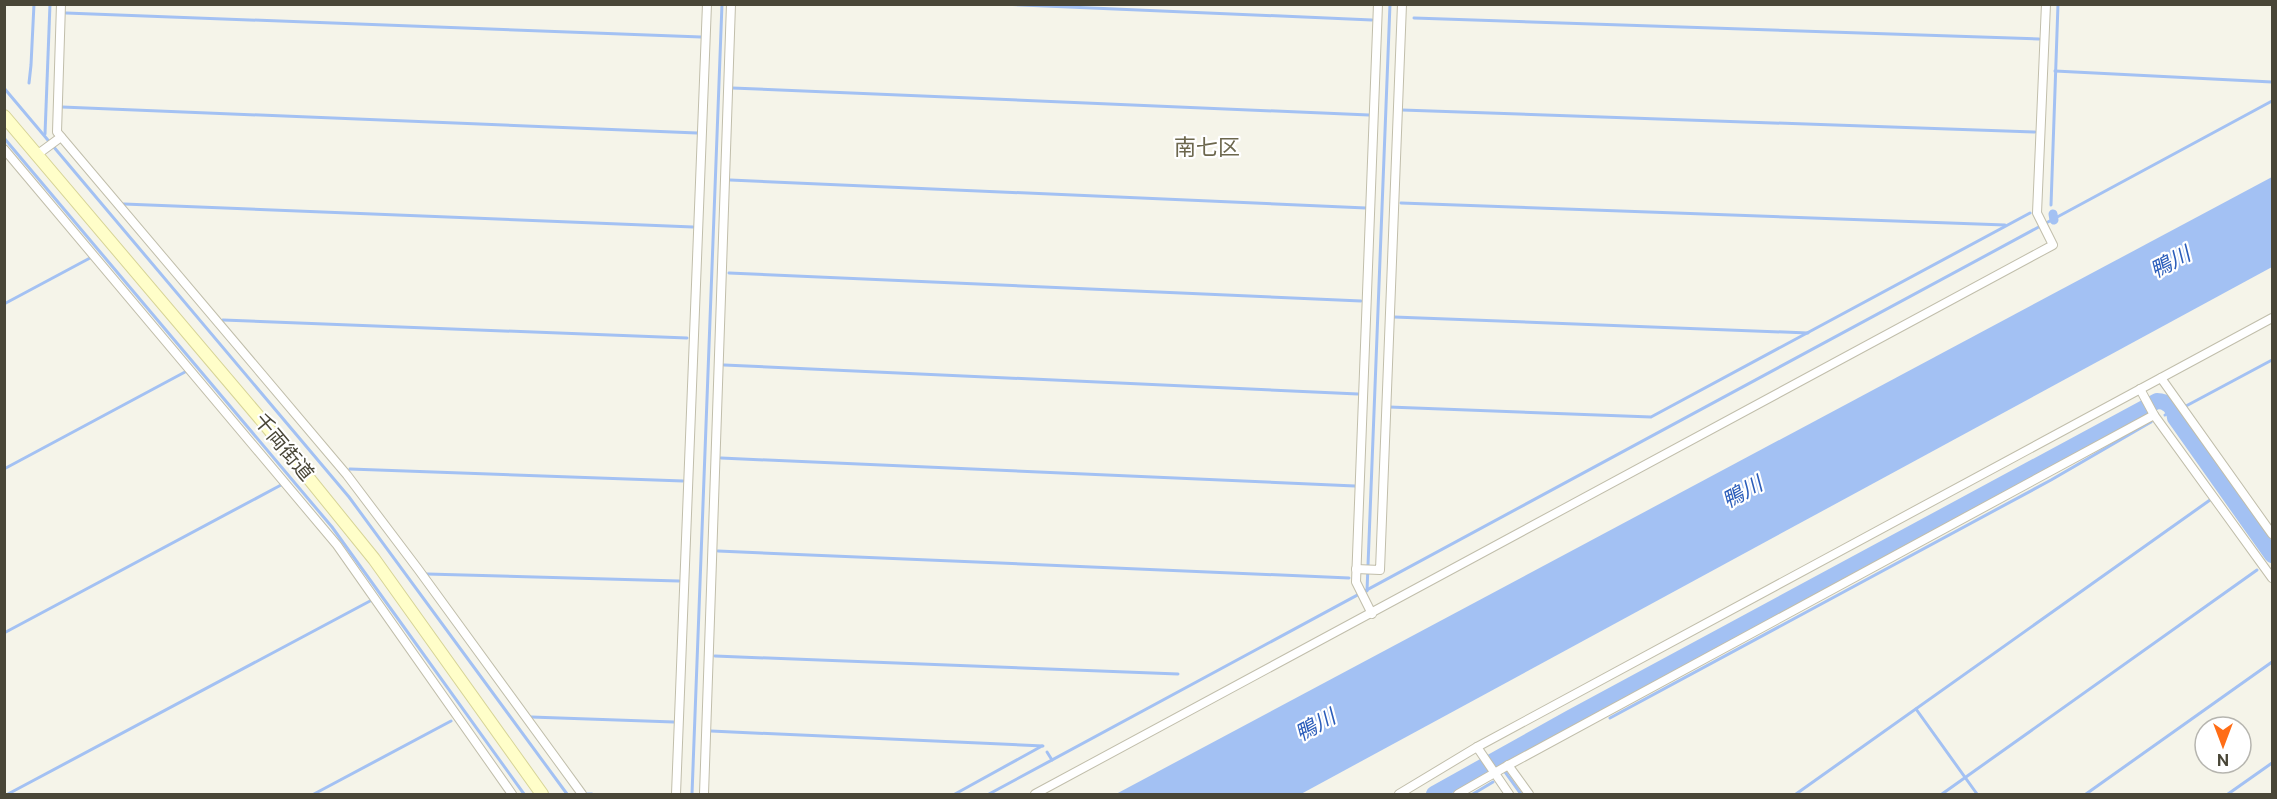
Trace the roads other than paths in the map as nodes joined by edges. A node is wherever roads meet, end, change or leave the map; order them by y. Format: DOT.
graph roads {
  1 [pos="61,4"];
  2 [pos="707,4"];
  3 [pos="731,4"];
  4 [pos="1378,4"];
  5 [pos="1402,4"];
  6 [pos="2046,4"];
  7 [pos="4,116"];
  8 [pos="59,139"];
  9 [pos="4,149"];
  10 [pos="40,152"];
  11 [pos="2272,318"];
  12 [pos="2161,378"];
  13 [pos="2140,389"];
  14 [pos="2153,413"];
  15 [pos="2272,534"];
  16 [pos="1364,570"];
  17 [pos="2272,578"];
  18 [pos="1371,611"];
  19 [pos="1477,747"];
  20 [pos="1499,768"];
  21 [pos="512,795"];
  22 [pos="542,795"];
  23 [pos="582,795"];
  24 [pos="676,795"];
  25 [pos="704,795"];
  26 [pos="1035,795"];
  27 [pos="1399,795"];
  28 [pos="1458,795"];
  29 [pos="1509,795"];
  30 [pos="1529,795"];
  1 -- 8 [label="street"];
  2 -- 24 [label="street"];
  3 -- 25 [label="street"];
  4 -- 16 [label="street"];
  5 -- 16 [label="street"];
  6 -- 18 [label="street"];
  7 -- 10 [label="street, 千両街道"];
  8 -- 10 [label="street"];
  8 -- 23 [label="street"];
  9 -- 21 [label="street"];
  10 -- 22 [label="street, 千両街道"];
  11 -- 12 [label="street"];
  12 -- 13 [label="street"];
  12 -- 15 [label="street"];
  13 -- 14 [label="street"];
  13 -- 19 [label="street"];
  14 -- 17 [label="street"];
  14 -- 20 [label="street"];
  16 -- 18 [label="street"];
  18 -- 26 [label="street"];
  19 -- 20 [label="street"];
  19 -- 27 [label="street"];
  20 -- 28 [label="street"];
  20 -- 29 [label="street"];
  20 -- 30 [label="street"];
}
